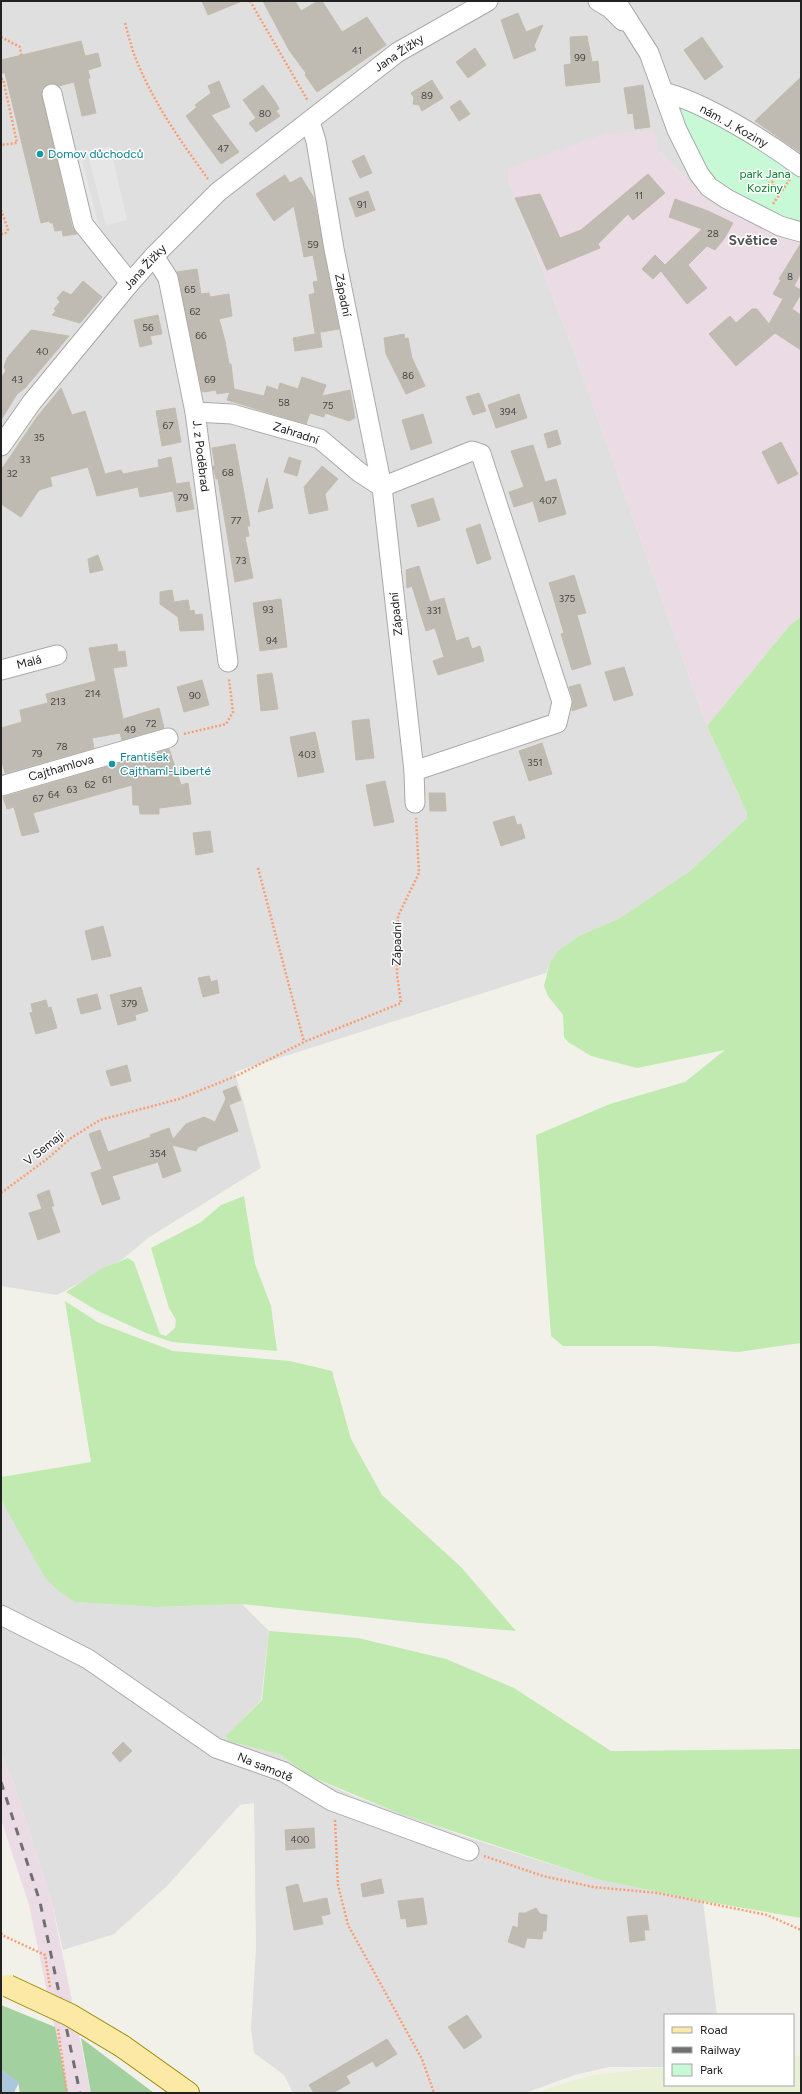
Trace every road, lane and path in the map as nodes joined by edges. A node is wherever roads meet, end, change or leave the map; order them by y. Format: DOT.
graph roads {
  1 [pos="250,1"];
  2 [pos="488,1"];
  3 [pos="598,1"];
  4 [pos="616,1"];
  5 [pos="125,23"];
  6 [pos="634,31"];
  7 [pos="1,36"];
  8 [pos="21,55"];
  9 [pos="1,79"];
  10 [pos="662,92"];
  11 [pos="52,94"];
  12 [pos="313,118"];
  13 [pos="1,145"];
  14 [pos="800,167"];
  15 [pos="773,186"];
  16 [pos="218,192"];
  17 [pos="781,192"];
  18 [pos="1,210"];
  19 [pos="762,217"];
  20 [pos="801,232"];
  21 [pos="1,234"];
  22 [pos="154,256"];
  23 [pos="130,283"];
  24 [pos="195,412"];
  25 [pos="1,446"];
  26 [pos="382,487"];
  27 [pos="57,655"];
  28 [pos="228,662"];
  29 [pos="1,670"];
  30 [pos="168,738"];
  31 [pos="414,771"];
  32 [pos="1,786"];
  33 [pos="415,804"];
  34 [pos="258,868"];
  35 [pos="304,1042"];
  36 [pos="1,1193"];
  37 [pos="1,1615"];
  38 [pos="332,1801"];
  39 [pos="468,1851"];
  40 [pos="801,1930"];
  41 [pos="4,1984"];
  42 [pos="188,2093"];
  43 [pos="434,2093"];
  1 -- 12 [label="path"];
  2 -- 12 [label="street, Jana Žižky"];
  3 -- 6 [label="street"];
  4 -- 6 [label="street"];
  5 -- 16 [label="path"];
  6 -- 10 [label="street"];
  7 -- 8 [label="path"];
  9 -- 13 [label="path"];
  10 -- 14 [label="street, nám. J. Koziny"];
  10 -- 19 [label="street"];
  11 -- 23 [label="street"];
  12 -- 16 [label="street, Jana Žižky"];
  12 -- 26 [label="street, Západní"];
  14 -- 17 [label="path"];
  15 -- 17 [label="path"];
  16 -- 22 [label="street, Jana Žižky"];
  17 -- 19 [label="path"];
  18 -- 21 [label="path"];
  19 -- 20 [label="street"];
  22 -- 23 [label="street, Jana Žižky"];
  22 -- 24 [label="street, J. z Poděbrad"];
  23 -- 25 [label="street, Jana Žižky"];
  24 -- 26 [label="street, Zahradní"];
  24 -- 28 [label="street, J. z Poděbrad"];
  26 -- 31 [label="street, Západní"];
  26 -- 31 [label="street"];
  27 -- 29 [label="street, Malá"];
  28 -- 30 [label="path"];
  30 -- 32 [label="street, Cajthamlova"];
  31 -- 33 [label="street, Západní"];
  33 -- 35 [label="path, Západní"];
  34 -- 35 [label="path"];
  35 -- 36 [label="path, V Semaji"];
  37 -- 38 [label="street, Na samotě"];
  38 -- 39 [label="street, Na samotě"];
  38 -- 43 [label="path"];
  39 -- 40 [label="path"];
  41 -- 42 [label="main road, bridge"];
}
